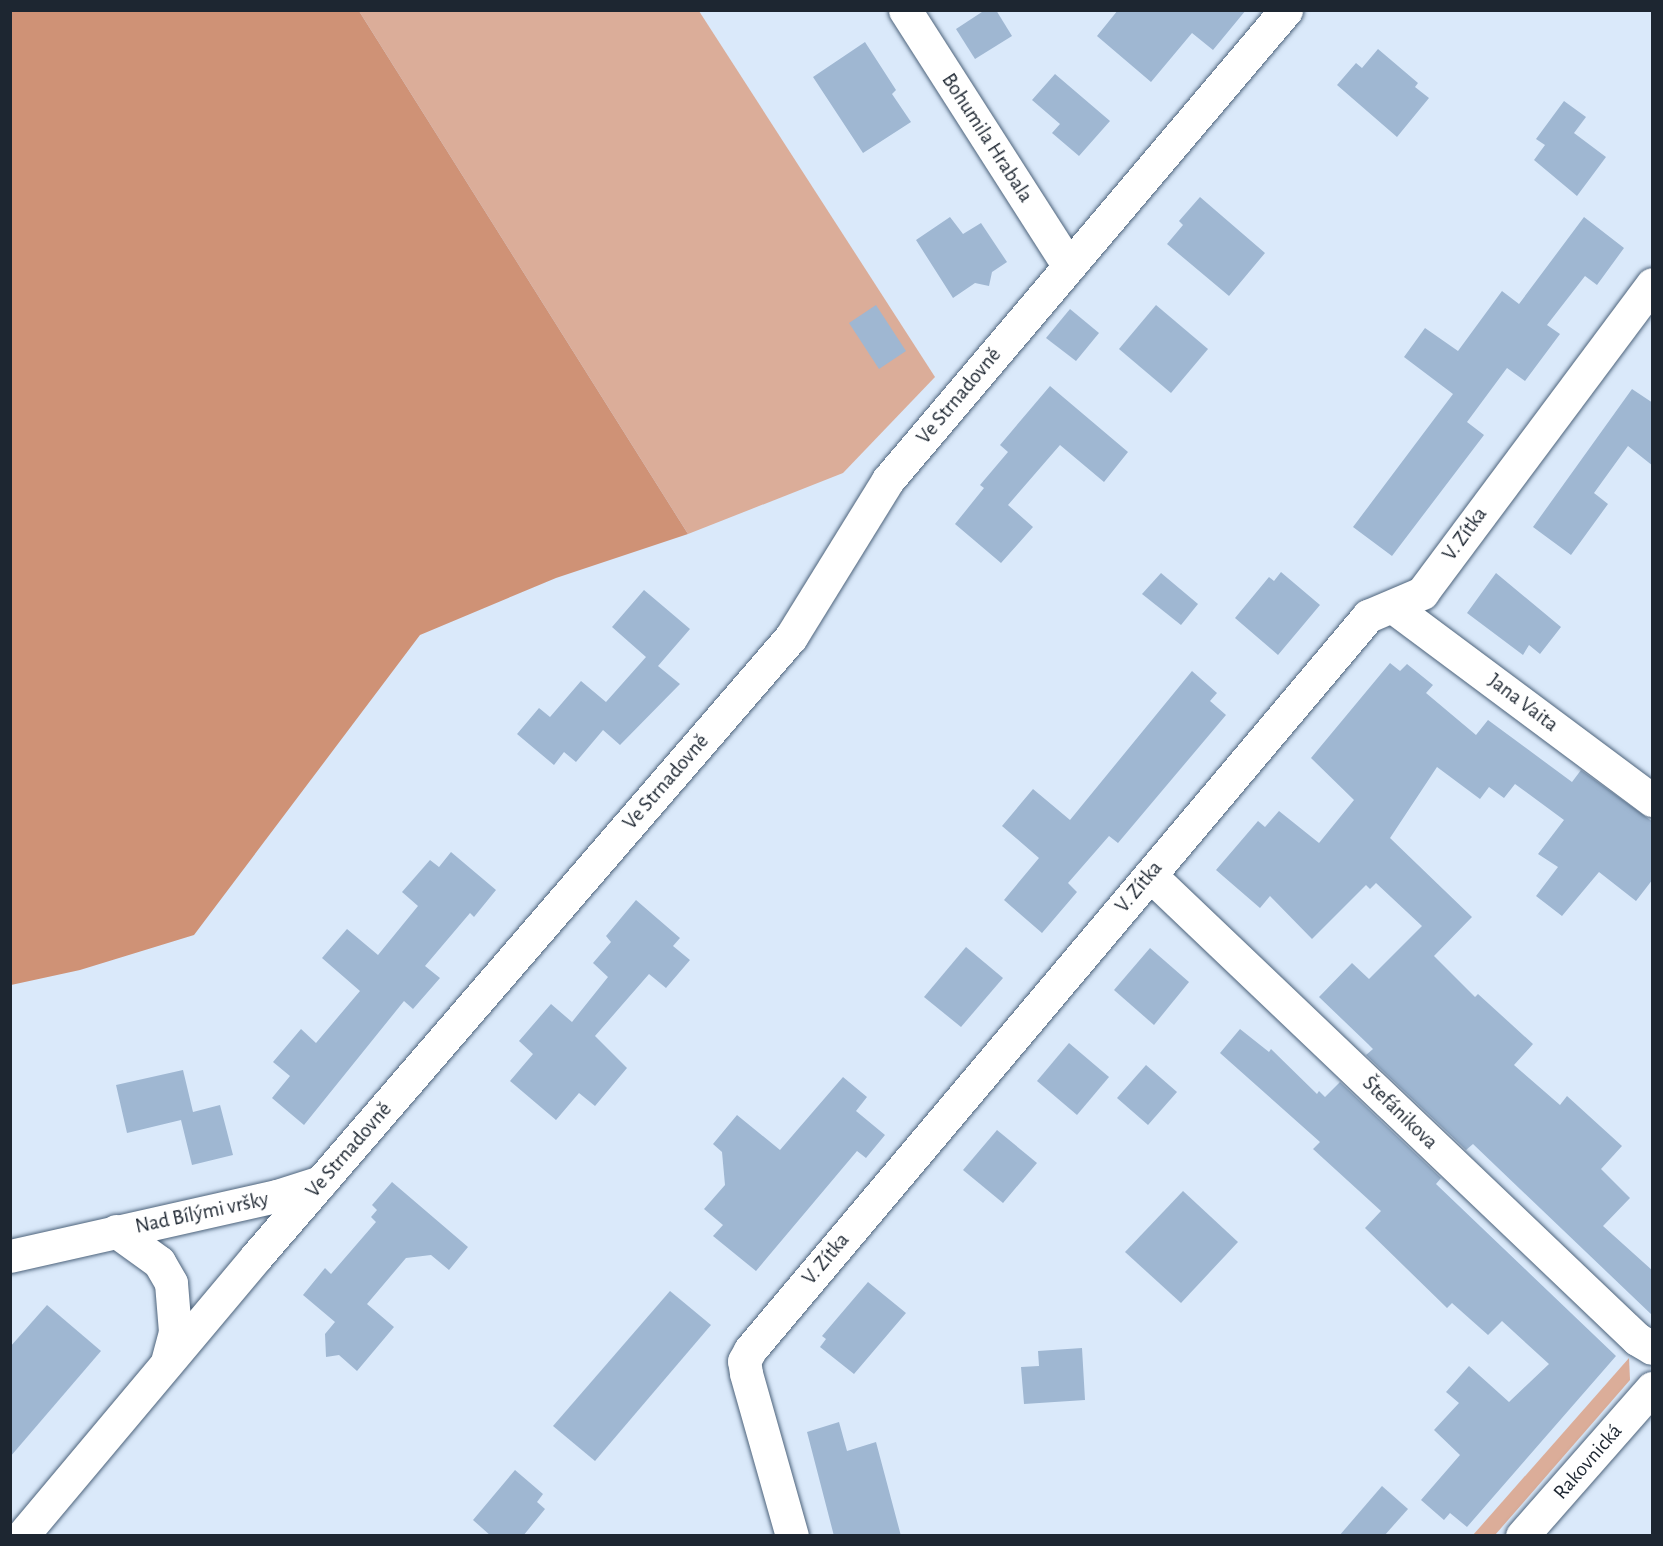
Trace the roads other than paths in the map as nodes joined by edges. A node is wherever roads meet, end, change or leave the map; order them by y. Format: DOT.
graph roads {
  1 [pos="905,10"];
  2 [pos="1286,10"];
  3 [pos="1069,266"];
  4 [pos="1653,284"];
  5 [pos="1393,607"];
  6 [pos="1653,800"];
  7 [pos="1150,875"];
  8 [pos="321,1182"];
  9 [pos="116,1231"];
  10 [pos="10,1256"];
  11 [pos="1653,1348"];
  12 [pos="167,1363"];
  13 [pos="1653,1388"];
  14 [pos="22,1536"];
  15 [pos="792,1536"];
  16 [pos="1522,1536"];
  1 -- 3 [label="street, Bohumila Hrabala"];
  2 -- 3 [label="street, Ve Strnadovně"];
  3 -- 8 [label="street, Ve Strnadovně"];
  4 -- 5 [label="street, V. Zítka"];
  5 -- 6 [label="street, Jana Vaita"];
  5 -- 7 [label="street, V. Zítka"];
  7 -- 11 [label="street, Štefánikova"];
  7 -- 15 [label="street, V. Zítka"];
  8 -- 9 [label="street, Nad Bílými vršky"];
  8 -- 12 [label="street, Ve Strnadovně"];
  9 -- 10 [label="street, Nad Bílými vršky"];
  9 -- 12 [label="street, Nad Bílými vršky"];
  12 -- 14 [label="street, Ve Strnadovně"];
  13 -- 16 [label="street, Rakovnická"];
}
